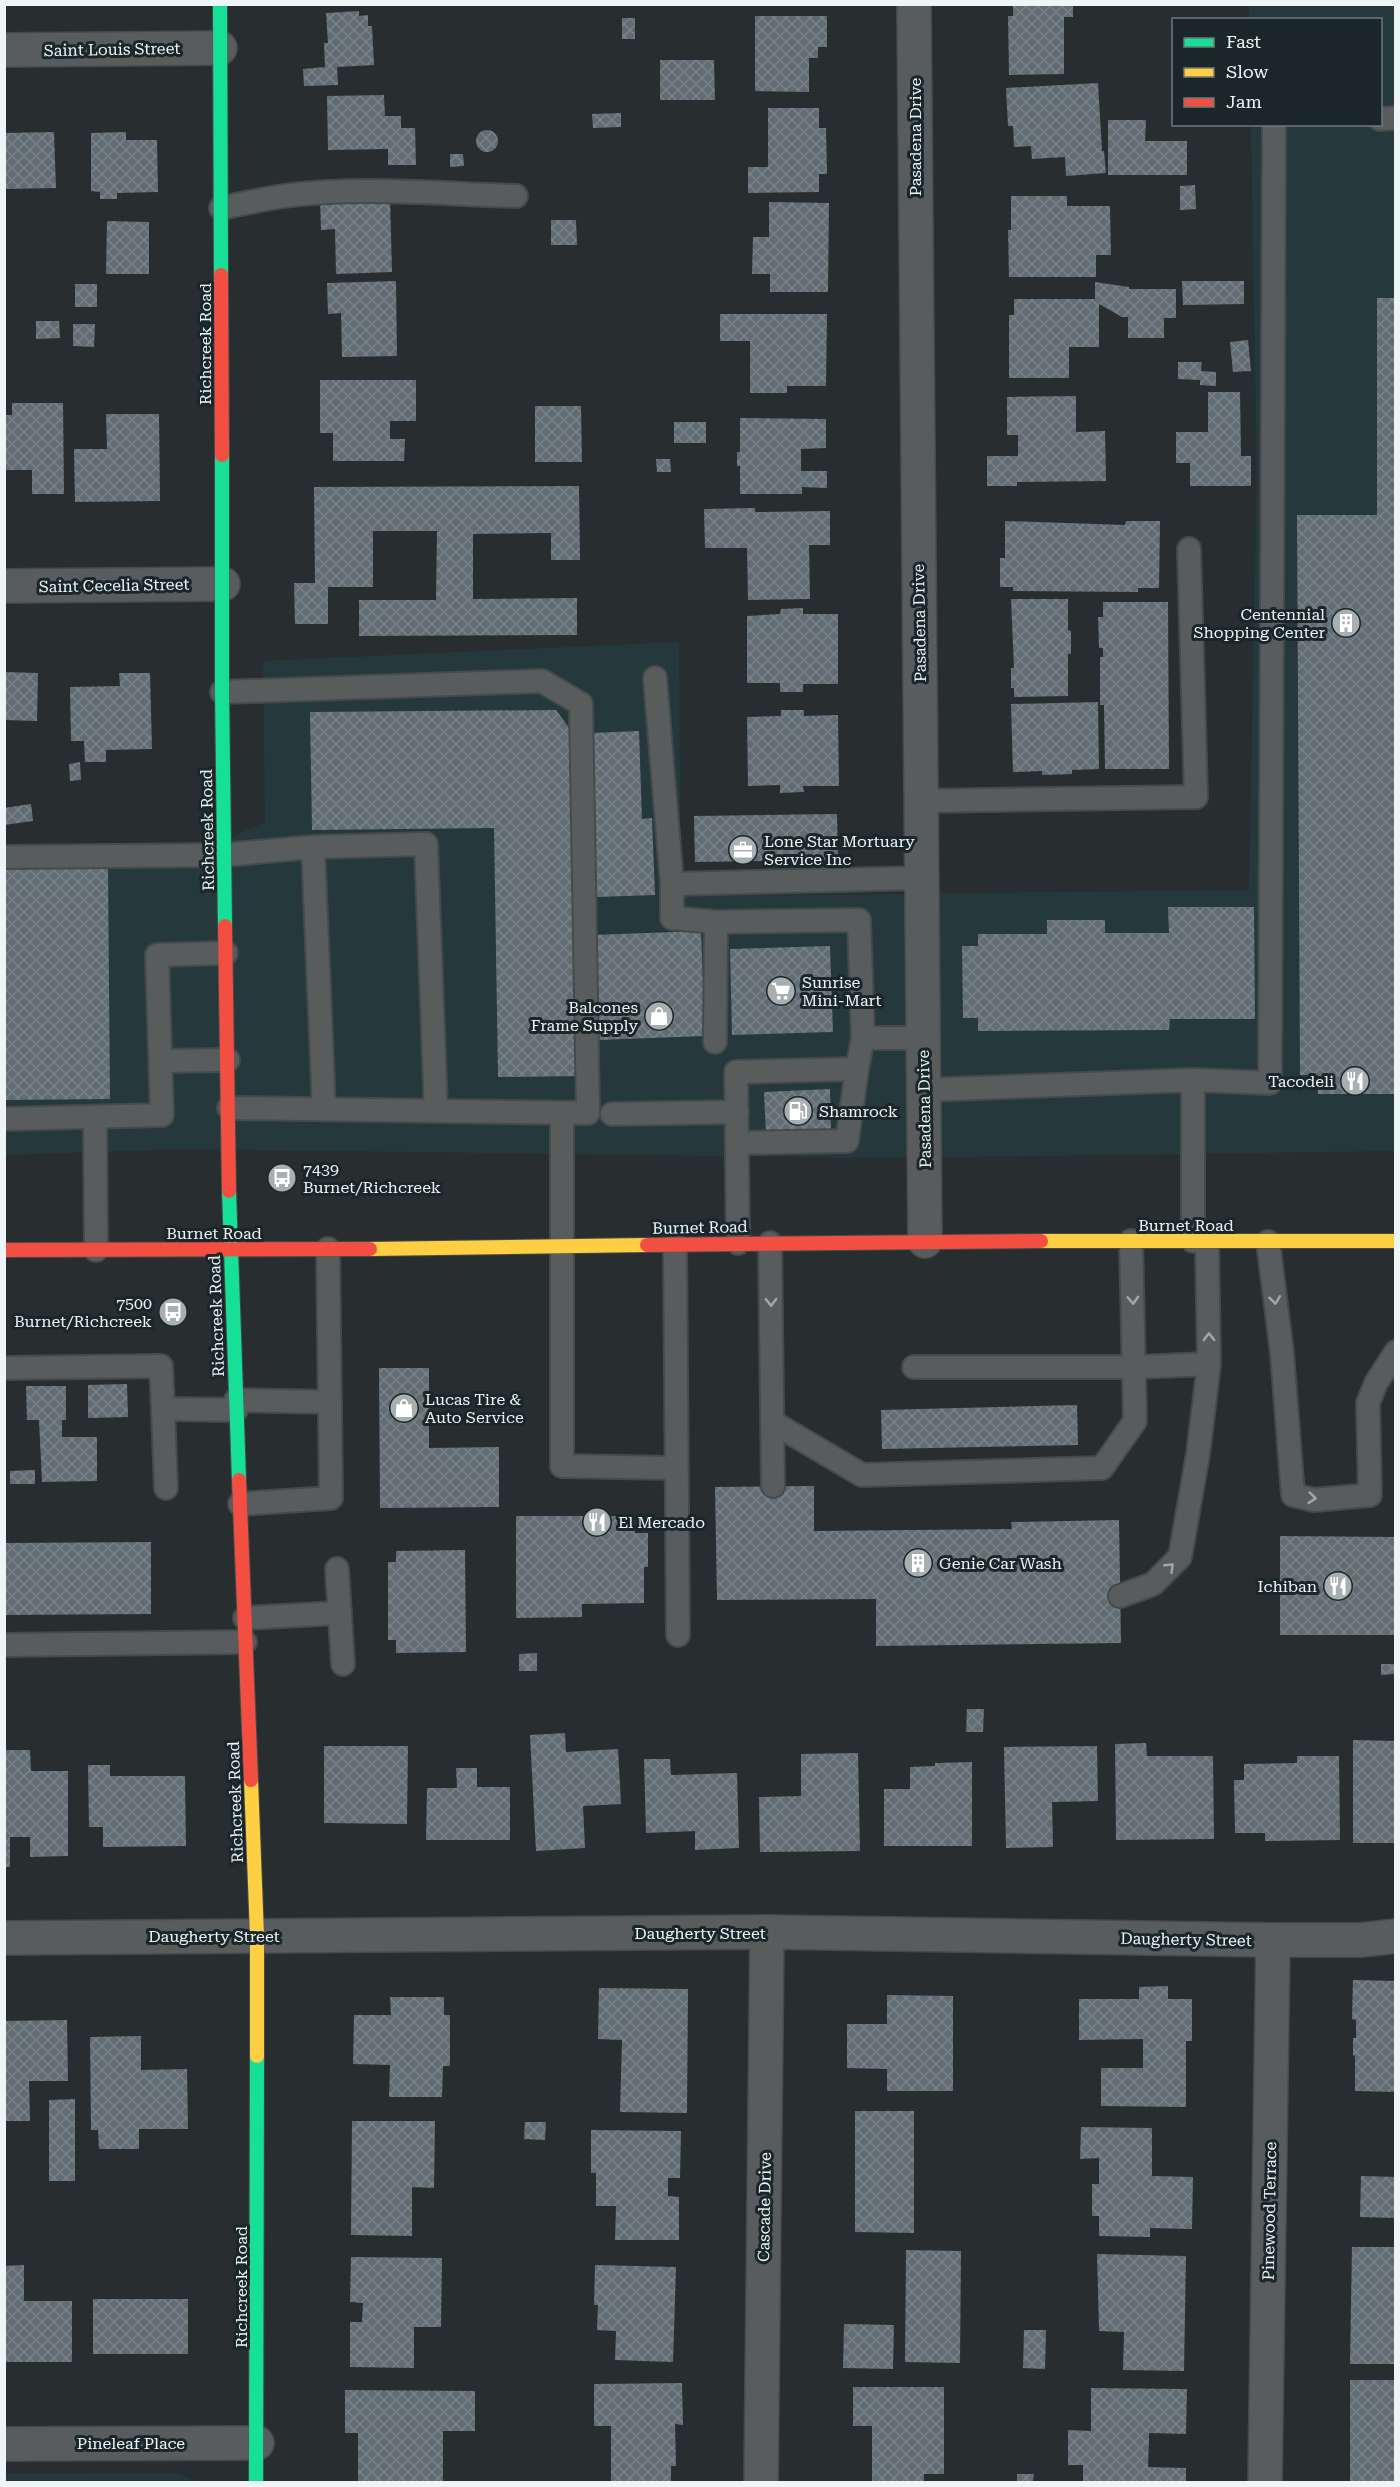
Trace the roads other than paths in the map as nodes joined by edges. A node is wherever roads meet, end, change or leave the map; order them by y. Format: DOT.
graph roads {
  1 [pos="220,4"];
  2 [pos="914,4"];
  3 [pos="220,48"];
  4 [pos="4,50"];
  5 [pos="1274,126"];
  6 [pos="516,196"];
  7 [pos="221,208"];
  8 [pos="1189,549"];
  9 [pos="223,584"];
  10 [pos="4,586"];
  11 [pos="655,678"];
  12 [pos="222,692"];
  13 [pos="921,801"];
  14 [pos="313,847"];
  15 [pos="224,855"];
  16 [pos="4,856"];
  17 [pos="922,878"];
  18 [pos="672,884"];
  19 [pos="716,922"];
  20 [pos="226,953"];
  21 [pos="863,1038"];
  22 [pos="923,1038"];
  23 [pos="715,1042"];
  24 [pos="228,1060"];
  25 [pos="160,1061"];
  26 [pos="857,1069"];
  27 [pos="1193,1080"];
  28 [pos="924,1090"];
  29 [pos="229,1108"];
  30 [pos="324,1109"];
  31 [pos="436,1111"];
  32 [pos="737,1112"];
  33 [pos="562,1113"];
  34 [pos="612,1114"];
  35 [pos="95,1117"];
  36 [pos="4,1119"];
  37 [pos="737,1143"];
  38 [pos="925,1241"];
  39 [pos="1131,1241"];
  40 [pos="1200,1241"];
  41 [pos="1268,1242"];
  42 [pos="1395,1242"];
  43 [pos="738,1243"];
  44 [pos="770,1243"];
  45 [pos="675,1244"];
  46 [pos="562,1246"];
  47 [pos="4,1250"];
  48 [pos="96,1250"];
  49 [pos="328,1250"];
  50 [pos="230,1251"];
  51 [pos="1395,1352"];
  52 [pos="1209,1364"];
  53 [pos="914,1367"];
  54 [pos="1135,1367"];
  55 [pos="4,1368"];
  56 [pos="330,1402"];
  57 [pos="236,1405"];
  58 [pos="163,1409"];
  59 [pos="772,1422"];
  60 [pos="675,1468"];
  61 [pos="773,1486"];
  62 [pos="166,1488"];
  63 [pos="240,1504"];
  64 [pos="338,1569"];
  65 [pos="1120,1596"];
  66 [pos="340,1613"];
  67 [pos="245,1618"];
  68 [pos="678,1635"];
  69 [pos="245,1642"];
  70 [pos="4,1645"];
  71 [pos="343,1664"];
  72 [pos="767,1932"];
  73 [pos="257,1936"];
  74 [pos="1395,1936"];
  75 [pos="4,1938"];
  76 [pos="1273,1940"];
  77 [pos="257,2443"];
  78 [pos="4,2444"];
  79 [pos="256,2482"];
  80 [pos="761,2482"];
  81 [pos="1265,2482"];
  1 -- 3 [label="street, Richcreek Road"];
  2 -- 13 [label="street, Pasadena Drive"];
  3 -- 4 [label="street, Saint Louis Street"];
  3 -- 7 [label="street, Richcreek Road"];
  5 -- 27 [label="lane"];
  6 -- 7 [label="lane"];
  7 -- 9 [label="street, Richcreek Road"];
  8 -- 13 [label="lane"];
  9 -- 10 [label="street, Saint Cecelia Street"];
  9 -- 12 [label="street, Richcreek Road"];
  11 -- 18 [label="lane"];
  12 -- 15 [label="street, Richcreek Road"];
  12 -- 33 [label="lane"];
  13 -- 17 [label="street, Pasadena Drive"];
  14 -- 15 [label="lane"];
  14 -- 30 [label="lane"];
  14 -- 31 [label="lane"];
  15 -- 16 [label="lane"];
  15 -- 20 [label="street, Richcreek Road"];
  17 -- 18 [label="lane"];
  17 -- 22 [label="street, Pasadena Drive"];
  18 -- 19 [label="lane"];
  19 -- 21 [label="lane"];
  19 -- 23 [label="lane"];
  20 -- 24 [label="street, Richcreek Road"];
  20 -- 25 [label="lane"];
  21 -- 22 [label="lane"];
  21 -- 26 [label="lane"];
  22 -- 28 [label="street, Pasadena Drive"];
  24 -- 25 [label="lane"];
  24 -- 29 [label="street, Richcreek Road"];
  25 -- 35 [label="lane"];
  26 -- 32 [label="lane"];
  26 -- 37 [label="lane"];
  27 -- 28 [label="lane"];
  27 -- 40 [label="lane"];
  28 -- 38 [label="street, Pasadena Drive"];
  29 -- 30 [label="lane"];
  29 -- 50 [label="street, Richcreek Road"];
  30 -- 31 [label="lane"];
  31 -- 33 [label="lane"];
  32 -- 34 [label="lane"];
  32 -- 37 [label="lane"];
  33 -- 46 [label="lane"];
  35 -- 36 [label="lane"];
  35 -- 48 [label="lane"];
  37 -- 43 [label="lane"];
  38 -- 39 [label="street, Burnet Road"];
  38 -- 44 [label="street, Burnet Road"];
  39 -- 40 [label="street, Burnet Road"];
  39 -- 54 [label="lane, one-way"];
  40 -- 41 [label="street, Burnet Road"];
  52 -- 40 [label="lane, one-way"];
  41 -- 42 [label="street, Burnet Road"];
  41 -- 51 [label="lane, one-way"];
  43 -- 44 [label="street, Burnet Road"];
  43 -- 45 [label="street, Burnet Road"];
  44 -- 59 [label="lane, one-way"];
  45 -- 46 [label="street, Burnet Road"];
  45 -- 60 [label="lane"];
  46 -- 49 [label="street, Burnet Road"];
  46 -- 60 [label="lane"];
  47 -- 48 [label="street, Burnet Road"];
  48 -- 50 [label="street, Burnet Road"];
  49 -- 50 [label="street, Burnet Road"];
  49 -- 56 [label="lane"];
  50 -- 57 [label="street, Richcreek Road"];
  52 -- 54 [label="lane"];
  65 -- 52 [label="lane, one-way"];
  53 -- 54 [label="lane"];
  54 -- 59 [label="lane"];
  55 -- 58 [label="lane"];
  56 -- 57 [label="lane"];
  56 -- 63 [label="lane"];
  57 -- 58 [label="lane"];
  57 -- 63 [label="street, Richcreek Road"];
  58 -- 62 [label="lane"];
  59 -- 61 [label="lane"];
  60 -- 68 [label="lane"];
  63 -- 67 [label="street, Richcreek Road"];
  64 -- 66 [label="lane"];
  66 -- 67 [label="lane"];
  66 -- 71 [label="lane"];
  67 -- 69 [label="street, Richcreek Road"];
  69 -- 70 [label="lane"];
  69 -- 73 [label="street, Richcreek Road"];
  72 -- 73 [label="street, Daugherty Street"];
  72 -- 76 [label="street, Daugherty Street"];
  72 -- 80 [label="street, Cascade Drive"];
  73 -- 75 [label="street, Daugherty Street"];
  73 -- 77 [label="street, Richcreek Road"];
  74 -- 76 [label="street, Daugherty Street"];
  76 -- 81 [label="street, Pinewood Terrace"];
  77 -- 78 [label="street, Pineleaf Place"];
  77 -- 79 [label="street, Richcreek Road"];
}
